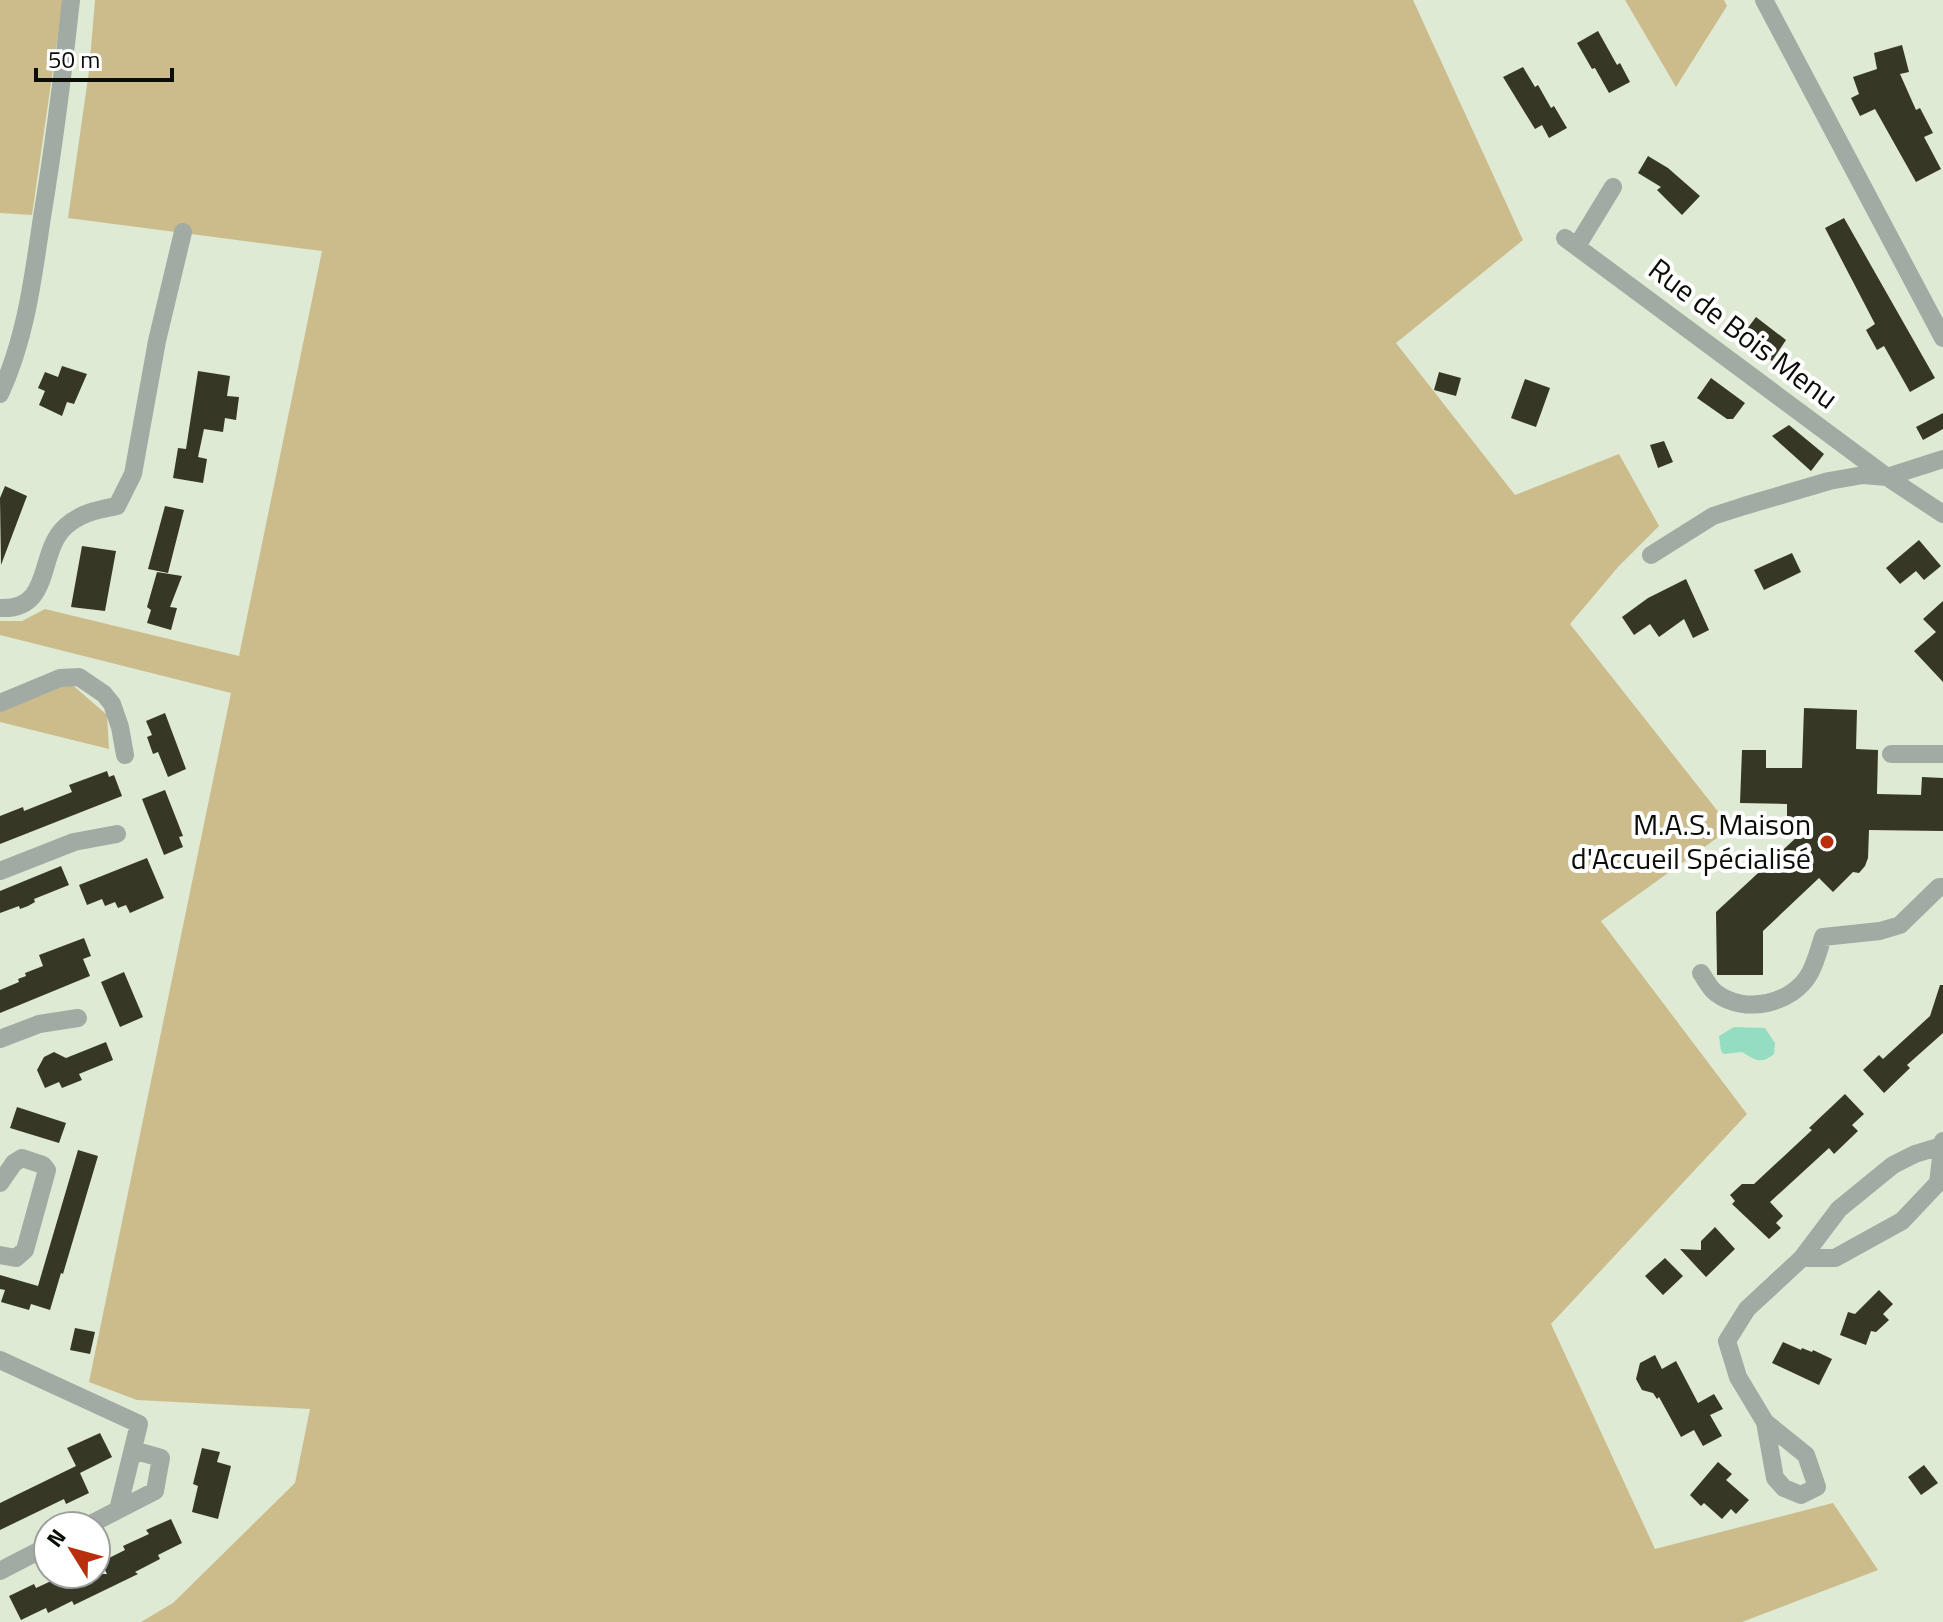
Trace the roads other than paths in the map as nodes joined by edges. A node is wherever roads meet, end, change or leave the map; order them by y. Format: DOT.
graph roads {
  1 [pos="71,0"];
  2 [pos="1764,0"];
  3 [pos="1613,187"];
  4 [pos="183,232"];
  5 [pos="1943,338"];
  6 [pos="0,394"];
  7 [pos="1943,459"];
  8 [pos="1887,477"];
  9 [pos="1943,514"];
  10 [pos="1651,555"];
  11 [pos="0,608"];
  12 [pos="0,703"];
  13 [pos="1891,754"];
  14 [pos="1943,754"];
  15 [pos="125,755"];
  16 [pos="117,834"];
  17 [pos="0,871"];
  18 [pos="1943,887"];
  19 [pos="1701,973"];
  20 [pos="78,1018"];
  21 [pos="0,1039"];
  22 [pos="1942,1144"];
  23 [pos="0,1183"];
  24 [pos="0,1255"];
  25 [pos="1802,1258"];
  26 [pos="0,1360"];
  27 [pos="1765,1422"];
  28 [pos="133,1450"];
  29 [pos="118,1510"];
  30 [pos="112,1513"];
  31 [pos="32,1554"];
  32 [pos="0,1571"];
  1 -- 6 [label="street"];
  2 -- 5 [label="street"];
  3 -- 8 [label="street, Rue de Bois Menu"];
  4 -- 11 [label="street"];
  7 -- 8 [label="street"];
  8 -- 9 [label="street, Rue de Bois Menu"];
  8 -- 10 [label="street"];
  12 -- 15 [label="street"];
  13 -- 14 [label="street"];
  16 -- 17 [label="street"];
  18 -- 19 [label="street"];
  20 -- 21 [label="street"];
  22 -- 25 [label="street"];
  22 -- 25 [label="street"];
  23 -- 24 [label="street"];
  25 -- 27 [label="street"];
  26 -- 28 [label="street"];
  28 -- 29 [label="street"];
  28 -- 29 [label="street"];
  29 -- 30 [label="street"];
  31 -- 32 [label="street"];
}
